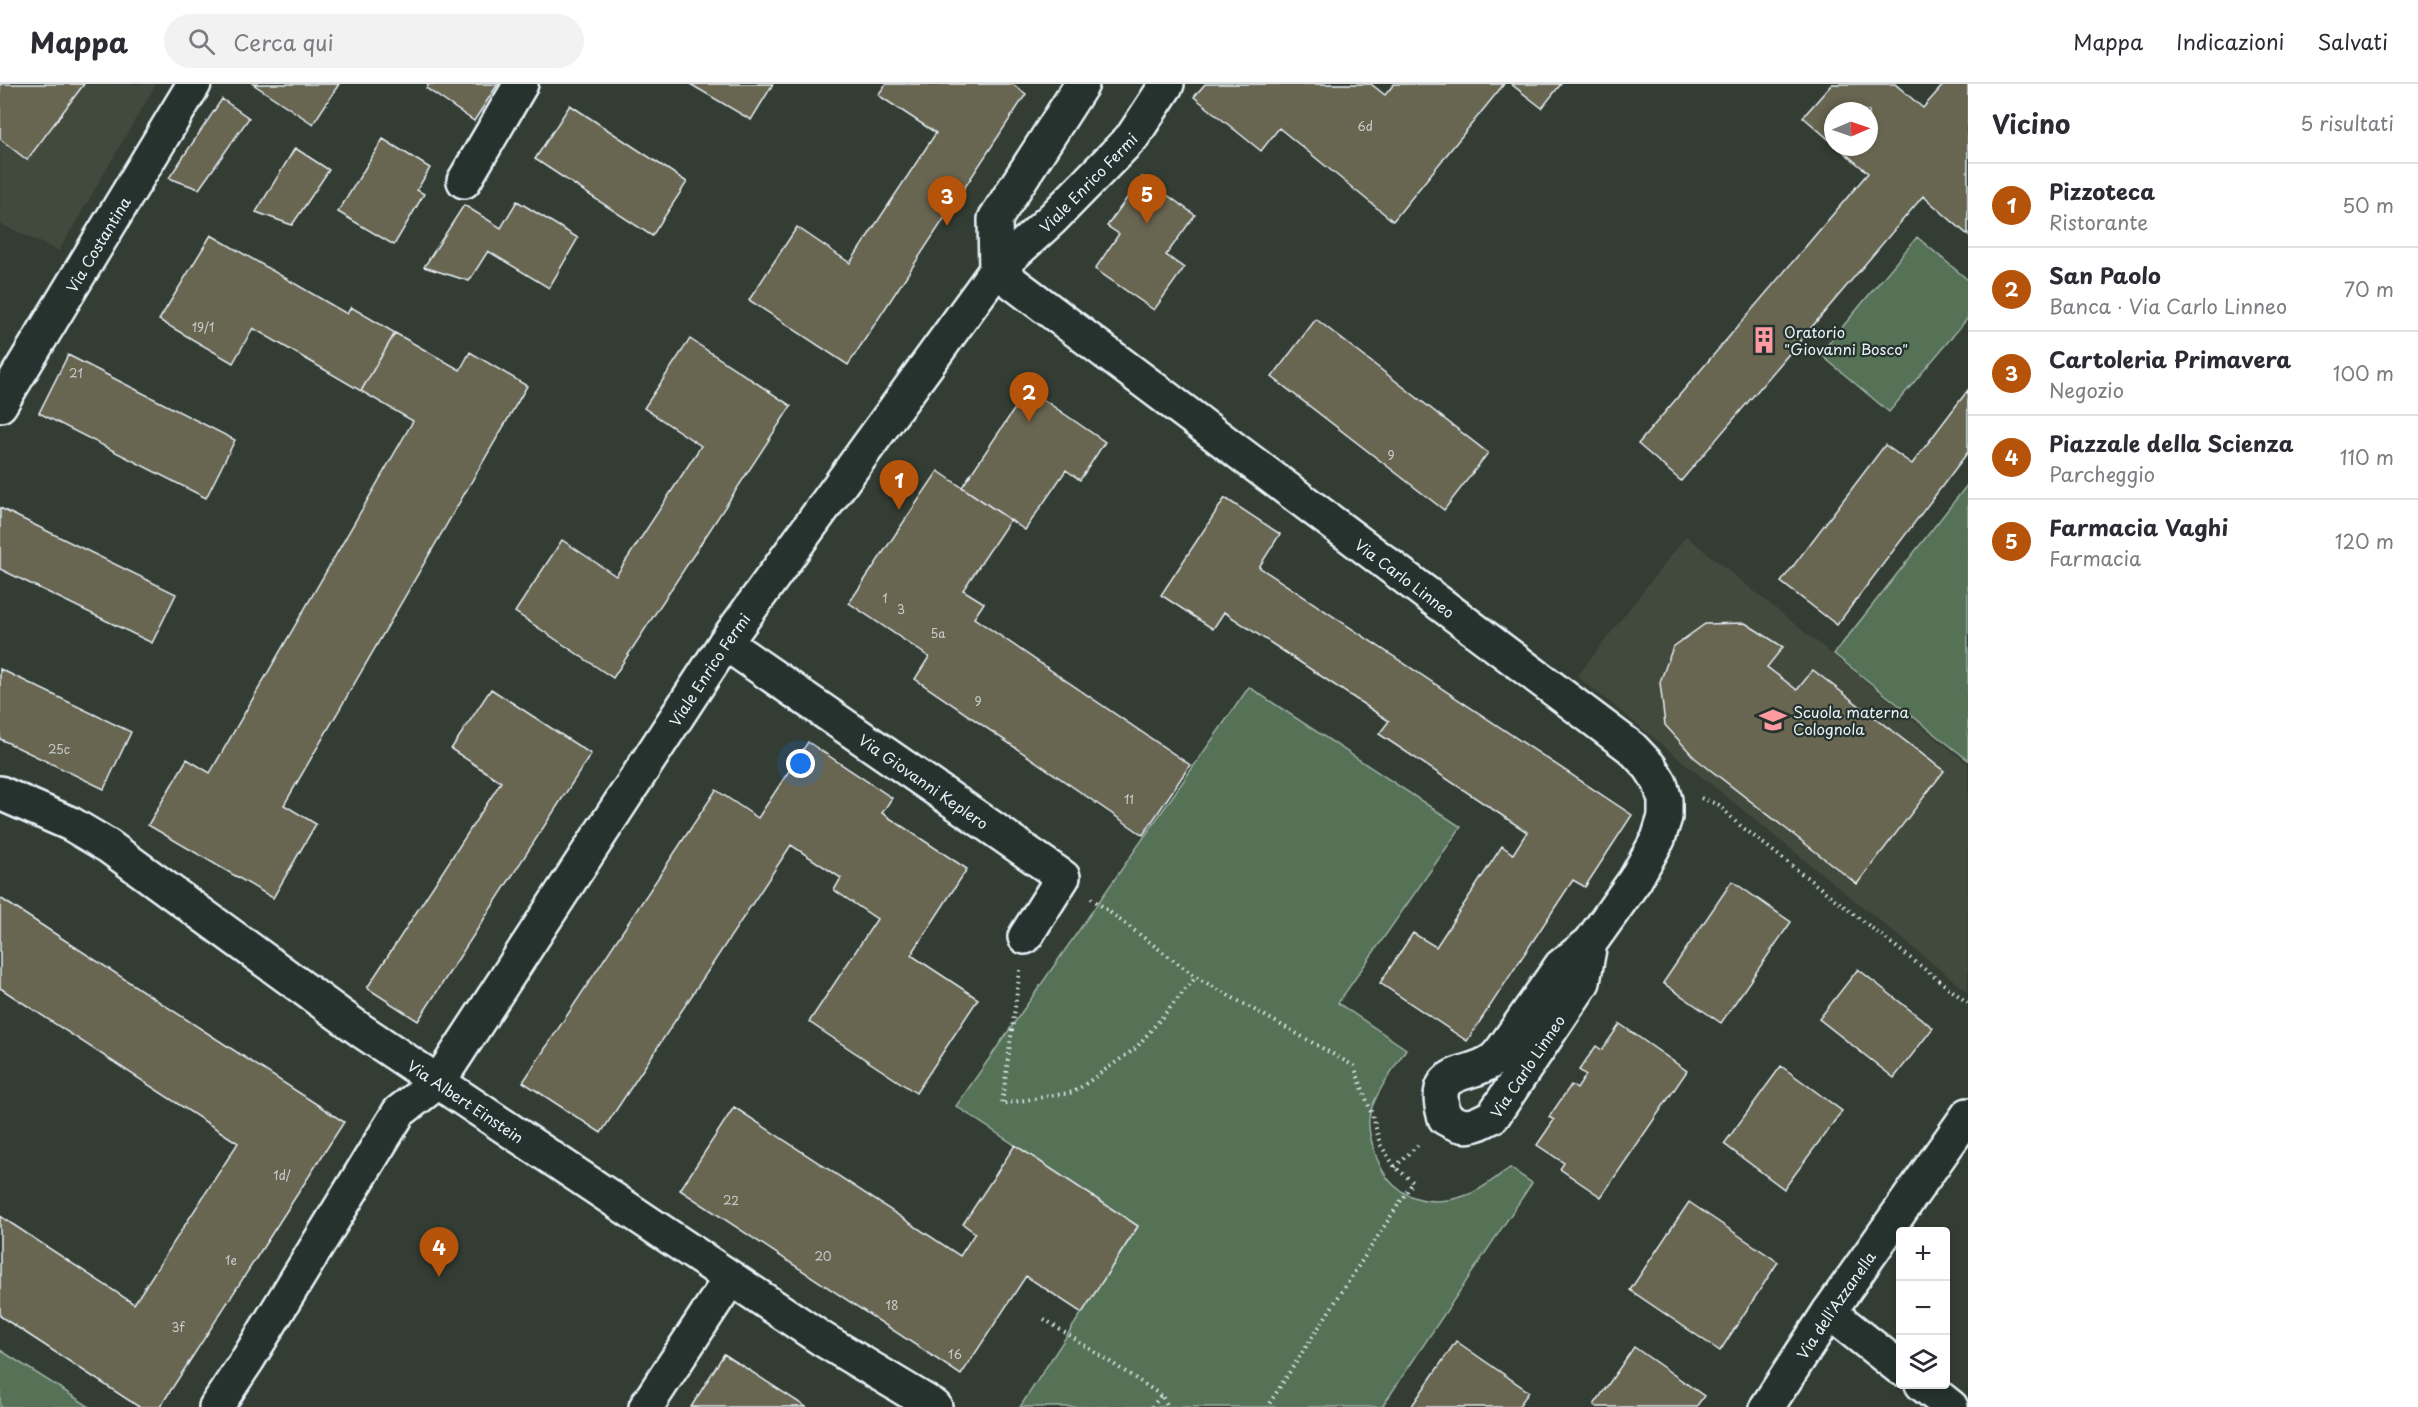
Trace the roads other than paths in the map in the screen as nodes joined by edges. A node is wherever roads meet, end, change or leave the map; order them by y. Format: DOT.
graph roads {
  1 [pos="194,84"];
  2 [pos="521,84"];
  3 [pos="1082,84"];
  4 [pos="1167,84"];
  5 [pos="464,182"];
  6 [pos="996,270"];
  7 [pos="0,405"];
  8 [pos="725,643"];
  9 [pos="0,793"];
  10 [pos="1025,937"];
  11 [pos="1590,943"];
  12 [pos="439,1081"];
  13 [pos="1968,1115"];
  14 [pos="730,1279"];
  15 [pos="1829,1312"];
  16 [pos="1896,1365"];
  17 [pos="1928,1389"];
  18 [pos="216,1407"];
  19 [pos="646,1407"];
  20 [pos="935,1407"];
  21 [pos="1767,1407"];
  22 [pos="1951,1407"];
  1 -- 7 [label="street, Via Costantina"];
  2 -- 5 [label="street"];
  3 -- 6 [label="street"];
  4 -- 6 [label="street, Viale Enrico Fermi"];
  6 -- 8 [label="street, Viale Enrico Fermi"];
  6 -- 11 [label="street, Via Carlo Linneo"];
  8 -- 10 [label="street, Via Giovanni Keplero"];
  8 -- 12 [label="street, Viale Enrico Fermi"];
  9 -- 12 [label="street, Via Albert Einstein"];
  11 -- 11 [label="street, Via Carlo Linneo"];
  12 -- 14 [label="street, Via Albert Einstein"];
  12 -- 18 [label="street, Viale Enrico Fermi"];
  13 -- 15 [label="street, Via dell'Azzanella"];
  14 -- 19 [label="street"];
  14 -- 20 [label="street, Via Albert Einstein"];
  15 -- 16 [label="street"];
  15 -- 21 [label="street, Via dell'Azzanella"];
  17 -- 22 [label="street"];
}
